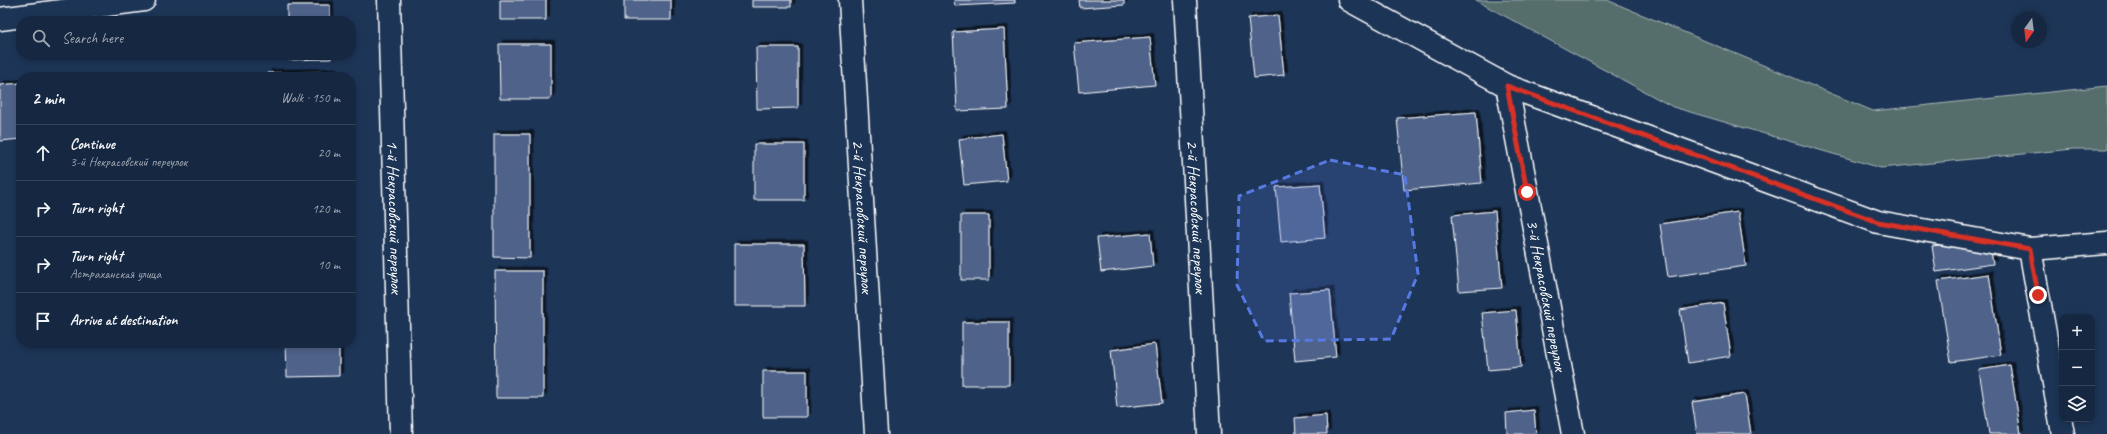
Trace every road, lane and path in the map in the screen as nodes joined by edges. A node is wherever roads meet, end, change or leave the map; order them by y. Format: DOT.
graph roads {
  1 [pos="144,0"];
  2 [pos="389,0"];
  3 [pos="850,0"];
  4 [pos="1185,0"];
  5 [pos="1349,0"];
  6 [pos="23,16"];
  7 [pos="16,17"];
  8 [pos="0,19"];
  9 [pos="1507,86"];
  10 [pos="2107,243"];
  11 [pos="2030,249"];
  12 [pos="401,434"];
  13 [pos="876,434"];
  14 [pos="1209,434"];
  15 [pos="1573,434"];
  16 [pos="2063,434"];
  1 -- 6 [label="street"];
  2 -- 12 [label="street, 1-й Некрасовский переулок"];
  3 -- 13 [label="street, 2-й Некрасовский переулок"];
  4 -- 14 [label="street, 2-й Некрасовский переулок"];
  5 -- 9 [label="street"];
  7 -- 8 [label="street"];
  9 -- 11 [label="street"];
  9 -- 15 [label="street, 3-й Некрасовский переулок"];
  10 -- 11 [label="street"];
  11 -- 16 [label="street"];
}
